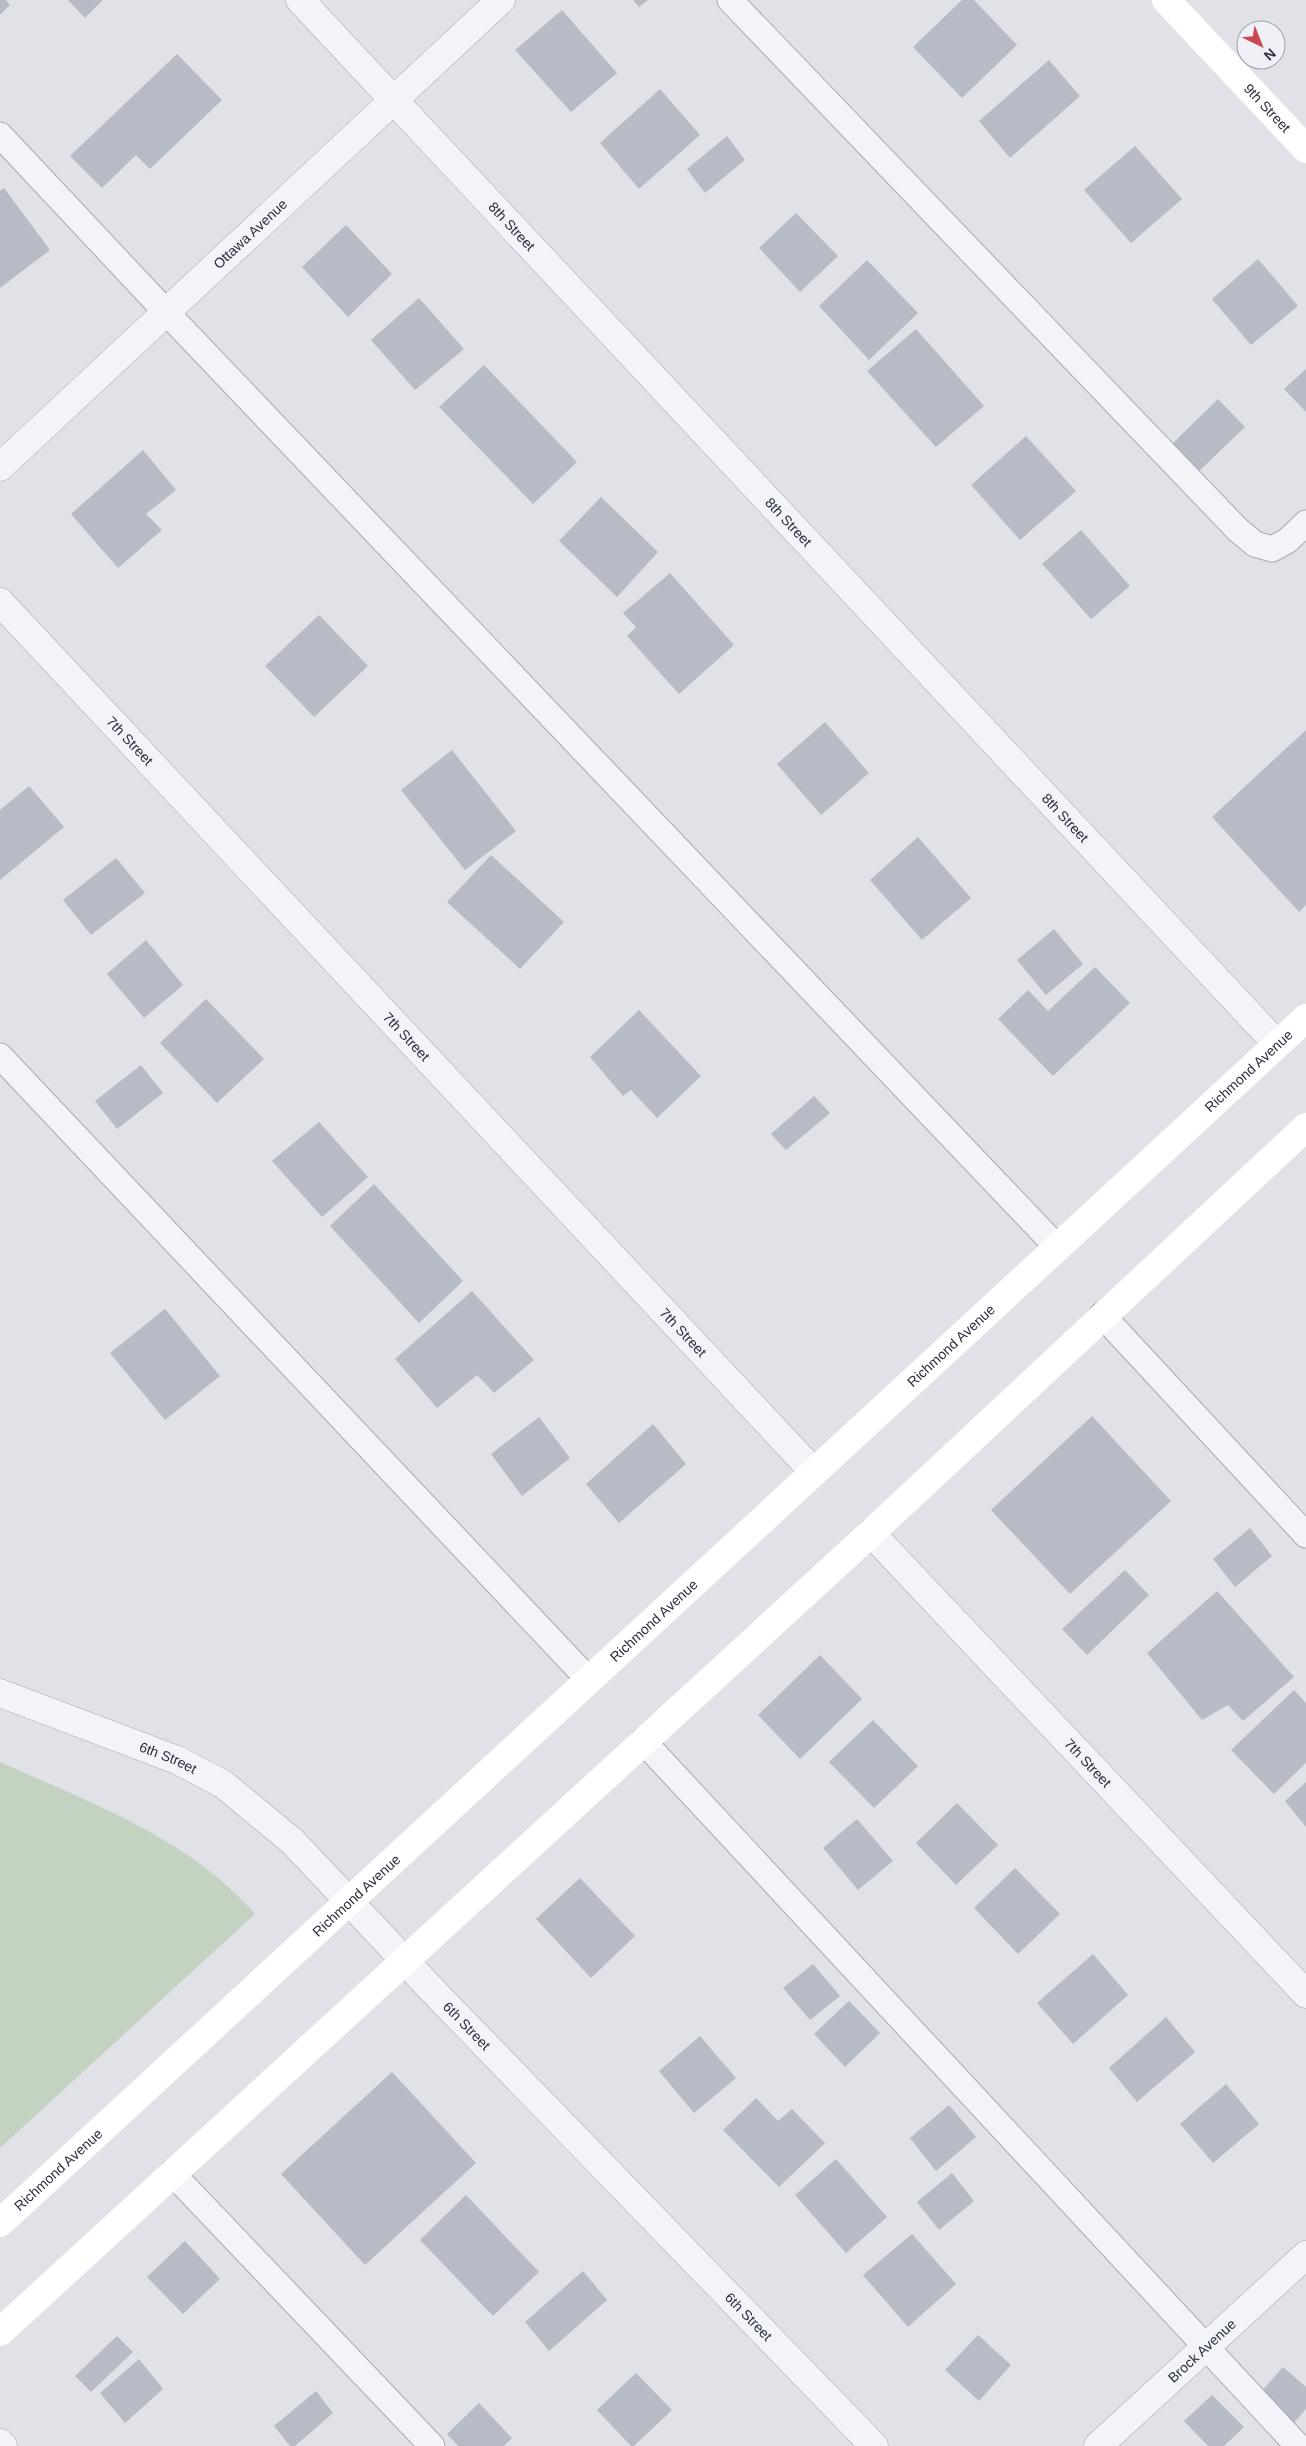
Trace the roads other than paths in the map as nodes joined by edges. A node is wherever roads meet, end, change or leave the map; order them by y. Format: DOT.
graph roads {
  1 [pos="300,0"];
  2 [pos="501,0"];
  3 [pos="730,0"];
  4 [pos="1166,0"];
  5 [pos="393,100"];
  6 [pos="0,135"];
  7 [pos="1306,149"];
  8 [pos="166,312"];
  9 [pos="0,467"];
  10 [pos="1306,524"];
  11 [pos="0,602"];
  12 [pos="1306,1018"];
  13 [pos="1277,1044"];
  14 [pos="0,1056"];
  15 [pos="1306,1127"];
  16 [pos="1057,1247"];
  17 [pos="1102,1315"];
  18 [pos="813,1471"];
  19 [pos="870,1533"];
  20 [pos="1306,1535"];
  21 [pos="588,1680"];
  22 [pos="0,1693"];
  23 [pos="643,1741"];
  24 [pos="350,1902"];
  25 [pos="405,1961"];
  26 [pos="1306,1994"];
  27 [pos="172,2173"];
  28 [pos="0,2223"];
  29 [pos="1306,2256"];
  30 [pos="0,2332"];
  31 [pos="1206,2348"];
  32 [pos="0,2443"];
  33 [pos="3,2446"];
  34 [pos="432,2446"];
  35 [pos="874,2446"];
  36 [pos="1098,2446"];
  37 [pos="1298,2446"];
  1 -- 5 [label="street, 8th Street"];
  2 -- 5 [label="street, Ottawa Avenue"];
  3 -- 10 [label="lane"];
  4 -- 7 [label="main road, 9th Street"];
  5 -- 8 [label="street, Ottawa Avenue"];
  5 -- 13 [label="street, 8th Street"];
  6 -- 8 [label="lane"];
  8 -- 9 [label="street, Ottawa Avenue"];
  8 -- 16 [label="lane"];
  11 -- 18 [label="street, 7th Street"];
  12 -- 13 [label="main road, Richmond Avenue"];
  13 -- 16 [label="main road, Richmond Avenue"];
  14 -- 21 [label="lane"];
  15 -- 17 [label="main road"];
  16 -- 18 [label="main road, Richmond Avenue"];
  17 -- 19 [label="main road"];
  17 -- 20 [label="lane"];
  18 -- 21 [label="main road, Richmond Avenue"];
  19 -- 23 [label="main road"];
  19 -- 26 [label="street, 7th Street"];
  21 -- 24 [label="main road, Richmond Avenue"];
  22 -- 24 [label="street, 6th Street"];
  23 -- 25 [label="main road"];
  23 -- 31 [label="lane"];
  24 -- 25 [label="street, 6th Street"];
  24 -- 28 [label="main road, Richmond Avenue"];
  25 -- 27 [label="main road"];
  25 -- 35 [label="street, 6th Street"];
  27 -- 30 [label="main road"];
  27 -- 34 [label="lane"];
  29 -- 31 [label="street, Brock Avenue"];
  31 -- 36 [label="street, Brock Avenue"];
  31 -- 37 [label="lane"];
  32 -- 33 [label="street"];
}
